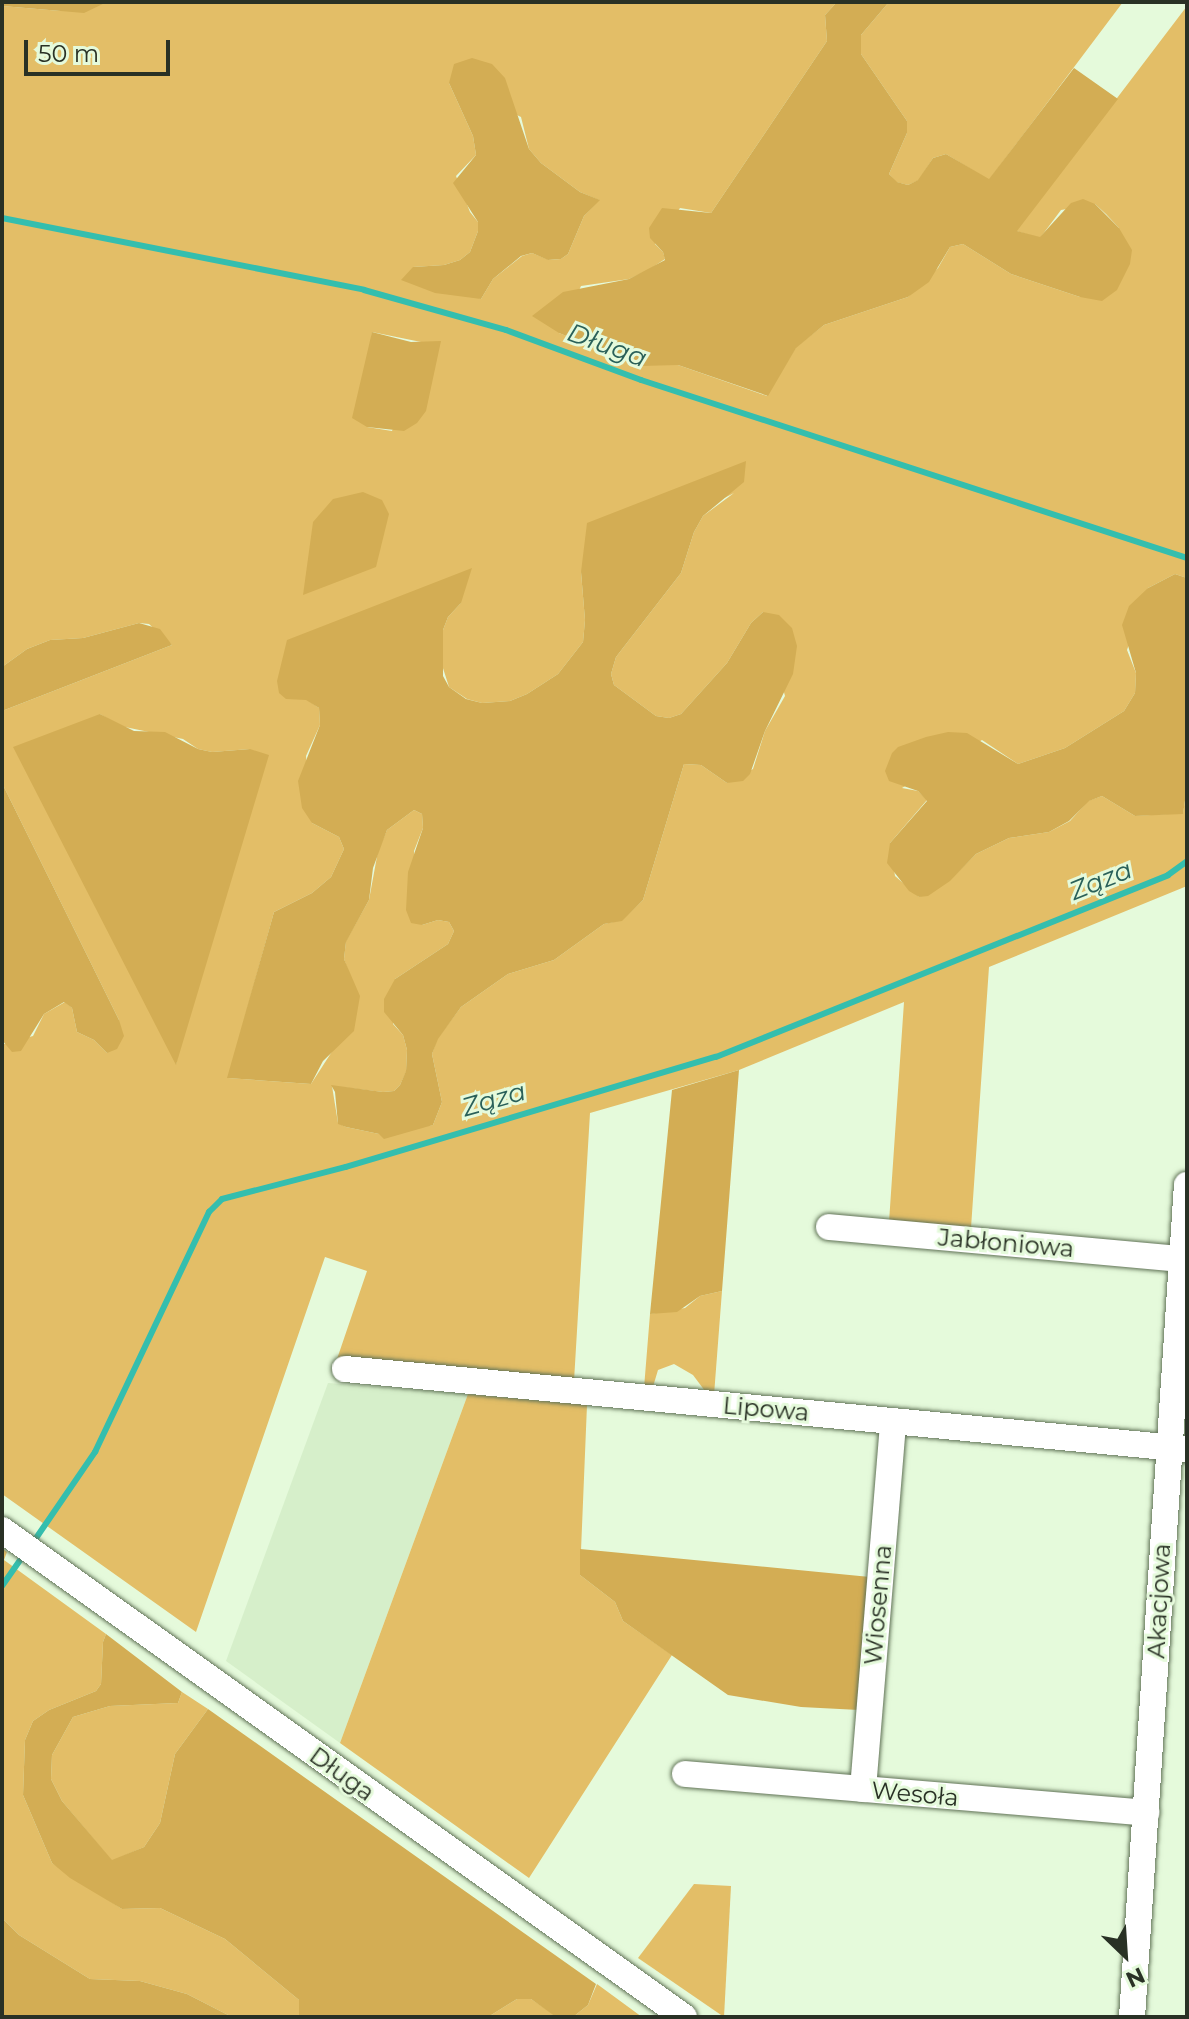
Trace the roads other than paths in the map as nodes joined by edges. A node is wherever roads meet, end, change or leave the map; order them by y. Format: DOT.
graph roads {
  1 [pos="1187,1185"];
  2 [pos="829,1227"];
  3 [pos="1183,1259"];
  4 [pos="345,1369"];
  5 [pos="893,1421"];
  6 [pos="1177,1448"];
  7 [pos="7,1534"];
  8 [pos="685,1774"];
  9 [pos="863,1789"];
  10 [pos="1146,1813"];
  11 [pos="684,2017"];
  12 [pos="1132,2017"];
  1 -- 3 [label="street, Akacjowa"];
  2 -- 3 [label="street, Jabłoniowa"];
  3 -- 6 [label="street, Akacjowa"];
  4 -- 5 [label="street, Lipowa"];
  5 -- 6 [label="street, Lipowa"];
  5 -- 9 [label="street, Wiosenna"];
  6 -- 10 [label="street, Akacjowa"];
  7 -- 11 [label="street, Długa"];
  8 -- 9 [label="street, Wesoła"];
  9 -- 10 [label="street, Wesoła"];
  10 -- 12 [label="street, Akacjowa"];
}
